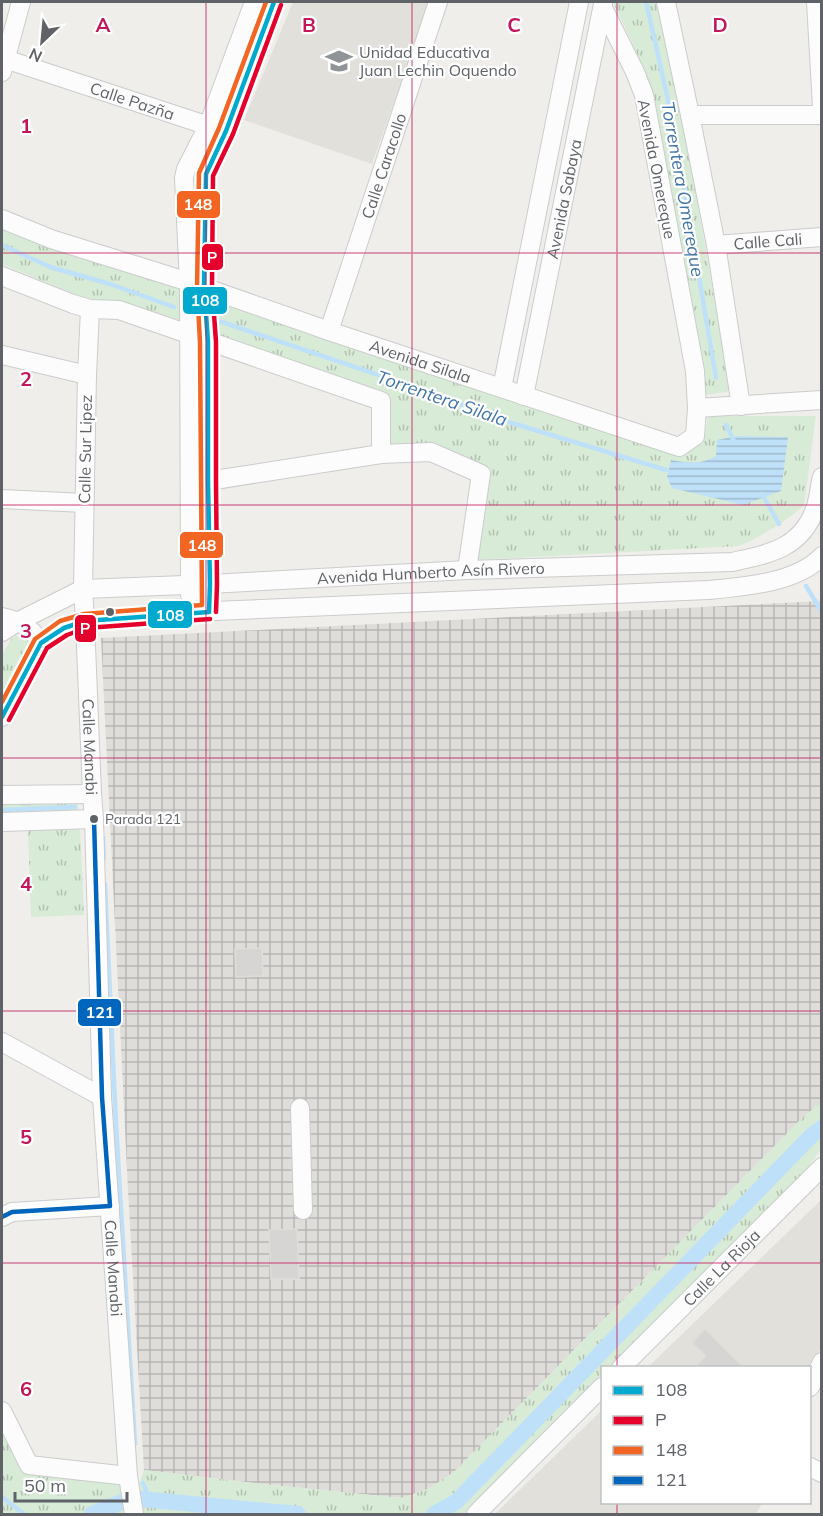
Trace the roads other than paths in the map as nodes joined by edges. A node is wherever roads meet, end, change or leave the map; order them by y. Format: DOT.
graph roads {
  1 [pos="21,2"];
  2 [pos="254,2"];
  3 [pos="274,2"];
  4 [pos="438,2"];
  5 [pos="579,2"];
  6 [pos="666,2"];
  7 [pos="816,2"];
  8 [pos="603,5"];
  9 [pos="3,65"];
  10 [pos="822,107"];
  11 [pos="690,115"];
  12 [pos="822,115"];
  13 [pos="208,126"];
  14 [pos="226,131"];
  15 [pos="2,219"];
  16 [pos="822,237"];
  17 [pos="716,245"];
  18 [pos="2,276"];
  19 [pos="197,284"];
  20 [pos="90,309"];
  21 [pos="329,331"];
  22 [pos="190,334"];
  23 [pos="208,342"];
  24 [pos="2,354"];
  25 [pos="87,375"];
  26 [pos="502,388"];
  27 [pos="524,396"];
  28 [pos="822,400"];
  29 [pos="741,406"];
  30 [pos="698,408"];
  31 [pos="381,454"];
  32 [pos="822,477"];
  33 [pos="208,481"];
  34 [pos="2,499"];
  35 [pos="84,503"];
  36 [pos="822,556"];
  37 [pos="705,562"];
  38 [pos="467,570"];
  39 [pos="190,584"];
  40 [pos="210,584"];
  41 [pos="83,589"];
  42 [pos="708,590"];
  43 [pos="200,612"];
  44 [pos="10,619"];
  45 [pos="85,621"];
  46 [pos="2,632"];
  47 [pos="41,643"];
  48 [pos="2,717"];
  49 [pos="92,794"];
  50 [pos="2,795"];
  51 [pos="94,819"];
  52 [pos="2,822"];
  53 [pos="2,1042"];
  54 [pos="102,1098"];
  55 [pos="300,1108"];
  56 [pos="820,1174"];
  57 [pos="110,1206"];
  58 [pos="303,1210"];
  59 [pos="2,1217"];
  60 [pos="822,1362"];
  61 [pos="623,1366"];
  62 [pos="811,1384"];
  63 [pos="601,1389"];
  64 [pos="2,1411"];
  65 [pos="131,1497"];
  66 [pos="476,1515"];
  1 -- 9 [label="street"];
  2 -- 13 [label="street"];
  3 -- 14 [label="street"];
  4 -- 21 [label="street, Calle Caracollo"];
  5 -- 26 [label="street, Avenida Sabaya"];
  6 -- 11 [label="street"];
  7 -- 10 [label="street"];
  8 -- 27 [label="street, Avenida Sabaya"];
  8 -- 30 [label="street, Avenida Omereque"];
  9 -- 13 [label="street, Calle Pazña"];
  11 -- 12 [label="street"];
  11 -- 17 [label="street"];
  13 -- 14 [label="street, Calle Pazña"];
  13 -- 19 [label="street"];
  14 -- 19 [label="street"];
  15 -- 19 [label="street, Avenida Silala"];
  16 -- 17 [label="street, Calle Cali"];
  17 -- 29 [label="street"];
  18 -- 20 [label="street"];
  19 -- 21 [label="street, Avenida Silala"];
  19 -- 22 [label="street"];
  19 -- 23 [label="street"];
  20 -- 22 [label="street"];
  20 -- 25 [label="street, Calle Sur Lipez"];
  21 -- 26 [label="street, Avenida Silala"];
  22 -- 23 [label="street"];
  22 -- 39 [label="street"];
  23 -- 31 [label="street"];
  23 -- 33 [label="street"];
  24 -- 25 [label="street"];
  25 -- 35 [label="street, Calle Sur Lipez"];
  26 -- 27 [label="street, Avenida Silala"];
  27 -- 30 [label="street, Avenida Silala"];
  28 -- 29 [label="street"];
  29 -- 30 [label="street"];
  31 -- 33 [label="street"];
  31 -- 38 [label="street"];
  32 -- 37 [label="street, Avenida Humberto Asín Rivero"];
  33 -- 40 [label="street"];
  34 -- 35 [label="street"];
  35 -- 41 [label="street, Calle Sur Lipez"];
  36 -- 42 [label="street, Avenida Humberto Asín Rivero"];
  37 -- 38 [label="street, Avenida Humberto Asín Rivero"];
  37 -- 42 [label="street"];
  38 -- 40 [label="street, Avenida Humberto Asín Rivero"];
  39 -- 40 [label="street, Avenida Humberto Asín Rivero"];
  39 -- 41 [label="street, Avenida Humberto Asín Rivero"];
  39 -- 43 [label="street"];
  40 -- 43 [label="street"];
  41 -- 44 [label="street, Avenida Humberto Asín Rivero"];
  41 -- 45 [label="street, Calle Manabi"];
  42 -- 43 [label="street, Avenida Humberto Asín Rivero"];
  43 -- 45 [label="street, Avenida Humberto Asín Rivero"];
  44 -- 46 [label="street, Avenida Humberto Asín Rivero"];
  44 -- 47 [label="street"];
  45 -- 47 [label="street, Avenida Humberto Asín Rivero"];
  45 -- 49 [label="street, Calle Manabi"];
  47 -- 48 [label="street"];
  49 -- 50 [label="street"];
  49 -- 51 [label="street, Calle Manabi"];
  51 -- 52 [label="street"];
  51 -- 54 [label="street, Calle Manabi"];
  53 -- 54 [label="street"];
  54 -- 57 [label="street, Calle Manabi"];
  55 -- 58 [label="street"];
  56 -- 61 [label="street, Calle La Rioja"];
  57 -- 59 [label="street"];
  57 -- 65 [label="street, Calle Manabi"];
  60 -- 62 [label="street"];
  63 -- 66 [label="street"];
  64 -- 65 [label="street"];
}
